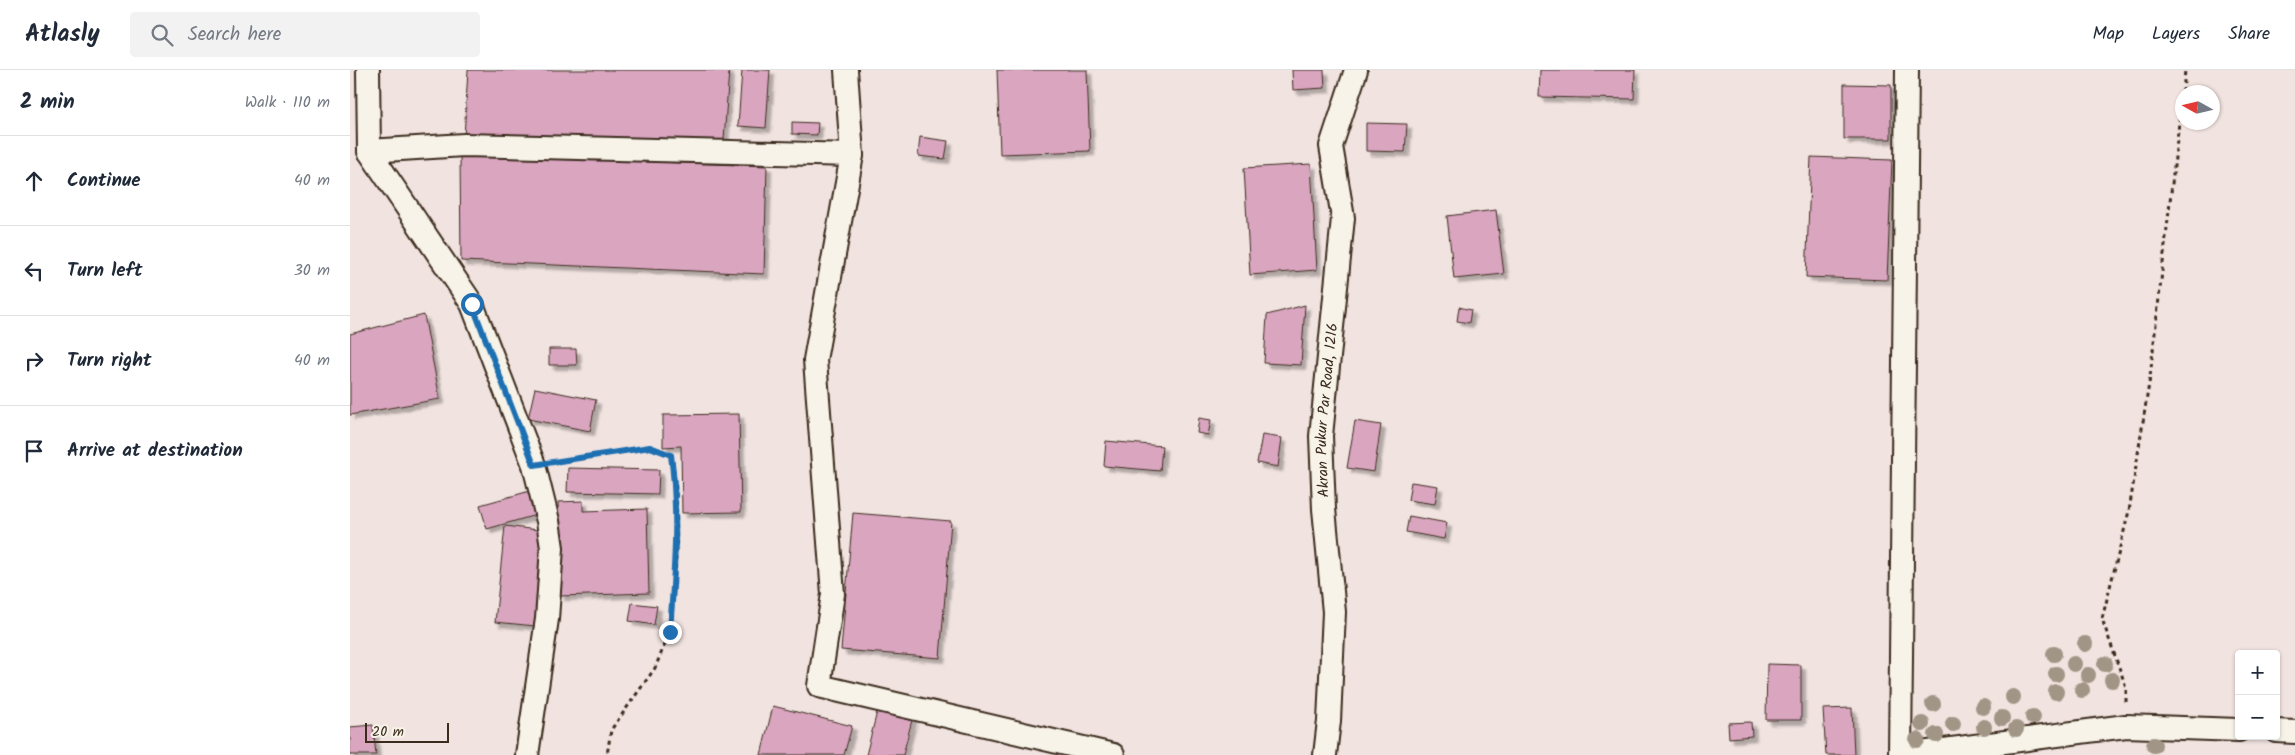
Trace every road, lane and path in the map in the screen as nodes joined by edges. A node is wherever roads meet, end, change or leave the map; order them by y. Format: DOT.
graph roads {
  1 [pos="368,70"];
  2 [pos="846,70"];
  3 [pos="1356,70"];
  4 [pos="1908,70"];
  5 [pos="2185,70"];
  6 [pos="2184,85"];
  7 [pos="2179,130"];
  8 [pos="369,151"];
  9 [pos="852,154"];
  10 [pos="534,465"];
  11 [pos="2126,726"];
  12 [pos="2235,730"];
  13 [pos="2280,731"];
  14 [pos="2295,732"];
  15 [pos="527,755"];
  16 [pos="608,755"];
  17 [pos="1113,755"];
  18 [pos="1325,755"];
  19 [pos="1900,755"];
  20 [pos="1906,755"];
  1 -- 8 [label="street"];
  2 -- 9 [label="street"];
  3 -- 18 [label="street, Akran Pukur Par Road, 1216"];
  4 -- 19 [label="street"];
  5 -- 6 [label="path"];
  7 -- 11 [label="path"];
  8 -- 9 [label="street"];
  8 -- 10 [label="street"];
  9 -- 17 [label="street"];
  10 -- 15 [label="street"];
  10 -- 16 [label="path"];
  11 -- 12 [label="street"];
  11 -- 20 [label="street"];
  13 -- 14 [label="street"];
}
